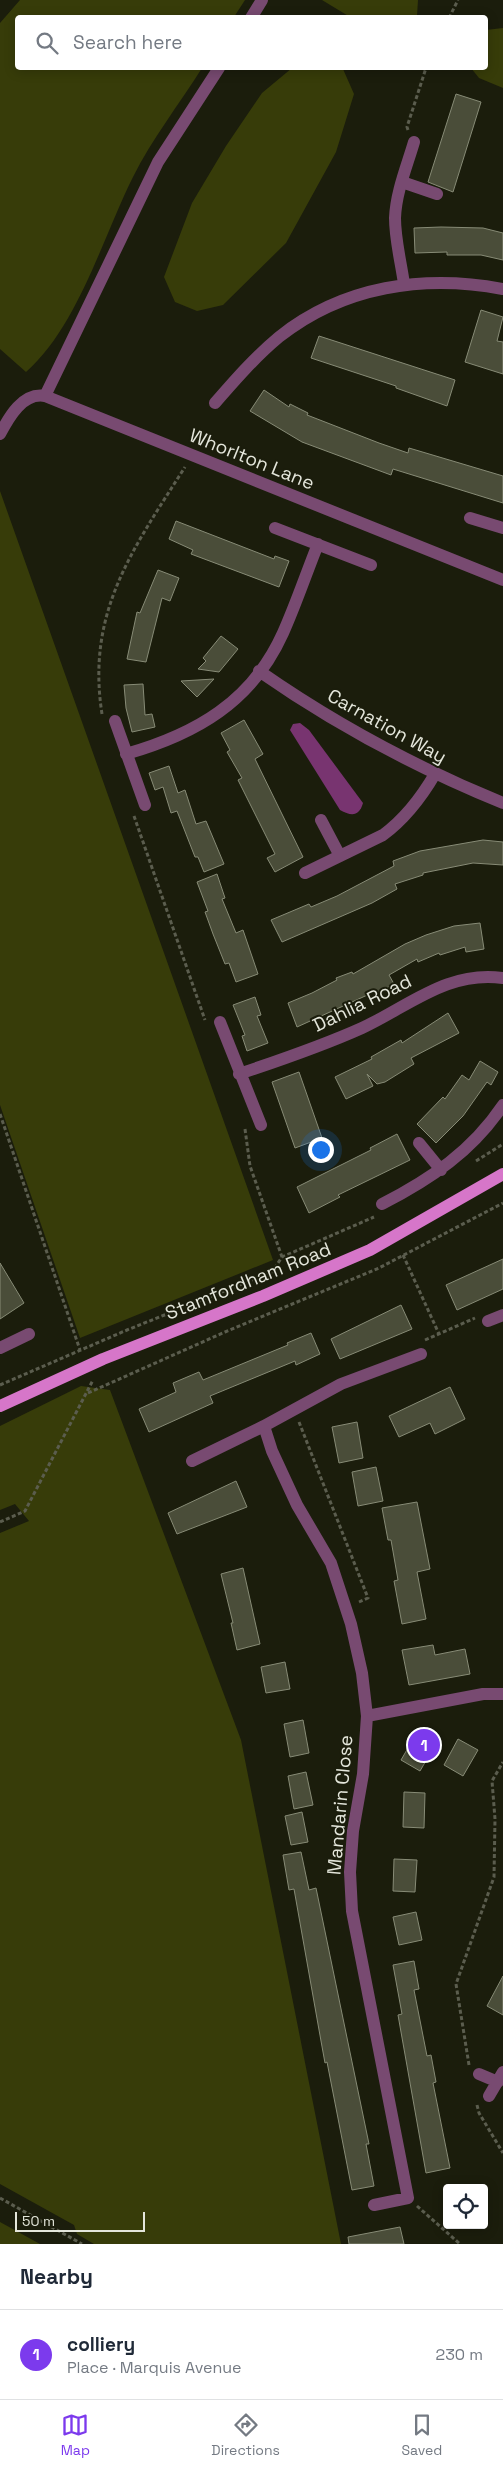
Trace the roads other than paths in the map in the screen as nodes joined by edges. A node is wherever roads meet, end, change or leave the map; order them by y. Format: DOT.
graph roads {
  1 [pos="262,0"];
  2 [pos="253,15"];
  3 [pos="218,70"];
  4 [pos="414,142"];
  5 [pos="402,182"];
  6 [pos="437,194"];
  7 [pos="404,284"];
  8 [pos="503,289"];
  9 [pos="45,396"];
  10 [pos="215,403"];
  11 [pos="0,434"];
  12 [pos="470,518"];
  13 [pos="275,528"];
  14 [pos="503,528"];
  15 [pos="318,544"];
  16 [pos="370,564"];
  17 [pos="503,580"];
  18 [pos="259,671"];
  19 [pos="109,722"];
  20 [pos="126,754"];
  21 [pos="435,774"];
  22 [pos="503,803"];
  23 [pos="145,805"];
  24 [pos="320,820"];
  25 [pos="340,856"];
  26 [pos="305,874"];
  27 [pos="503,978"];
  28 [pos="213,1024"];
  29 [pos="239,1074"];
  30 [pos="503,1105"];
  31 [pos="260,1125"];
  32 [pos="419,1143"];
  33 [pos="441,1170"];
  34 [pos="503,1174"];
  35 [pos="382,1209"];
  36 [pos="503,1315"];
  37 [pos="488,1321"];
  38 [pos="29,1334"];
  39 [pos="0,1348"];
  40 [pos="420,1354"];
  41 [pos="0,1406"];
  42 [pos="264,1426"];
  43 [pos="192,1461"];
  44 [pos="503,1694"];
  45 [pos="367,1716"];
  46 [pos="474,2072"];
  47 [pos="500,2077"];
  48 [pos="490,2096"];
  49 [pos="374,2205"];
  1 -- 2 [label="street"];
  3 -- 9 [label="street"];
  4 -- 5 [label="street"];
  5 -- 6 [label="street"];
  5 -- 7 [label="street"];
  7 -- 8 [label="street"];
  7 -- 10 [label="street"];
  9 -- 11 [label="street"];
  9 -- 17 [label="street, Whorlton Lane"];
  12 -- 14 [label="street"];
  13 -- 15 [label="street"];
  15 -- 16 [label="street"];
  15 -- 18 [label="street"];
  18 -- 20 [label="street"];
  18 -- 21 [label="street, Carnation Way"];
  19 -- 20 [label="street"];
  20 -- 23 [label="street"];
  21 -- 22 [label="street, Carnation Way"];
  21 -- 25 [label="street"];
  24 -- 25 [label="street"];
  25 -- 26 [label="street"];
  27 -- 29 [label="street, Dahlia Road"];
  28 -- 29 [label="street"];
  29 -- 31 [label="street"];
  30 -- 33 [label="street"];
  32 -- 33 [label="street"];
  33 -- 35 [label="street"];
  34 -- 41 [label="main road, Stamfordham Road"];
  36 -- 37 [label="street"];
  38 -- 39 [label="street"];
  40 -- 42 [label="street"];
  42 -- 43 [label="street"];
  42 -- 45 [label="street, Mandarin Close"];
  44 -- 45 [label="street"];
  45 -- 49 [label="street, Mandarin Close"];
  46 -- 47 [label="street"];
  47 -- 48 [label="street"];
}
